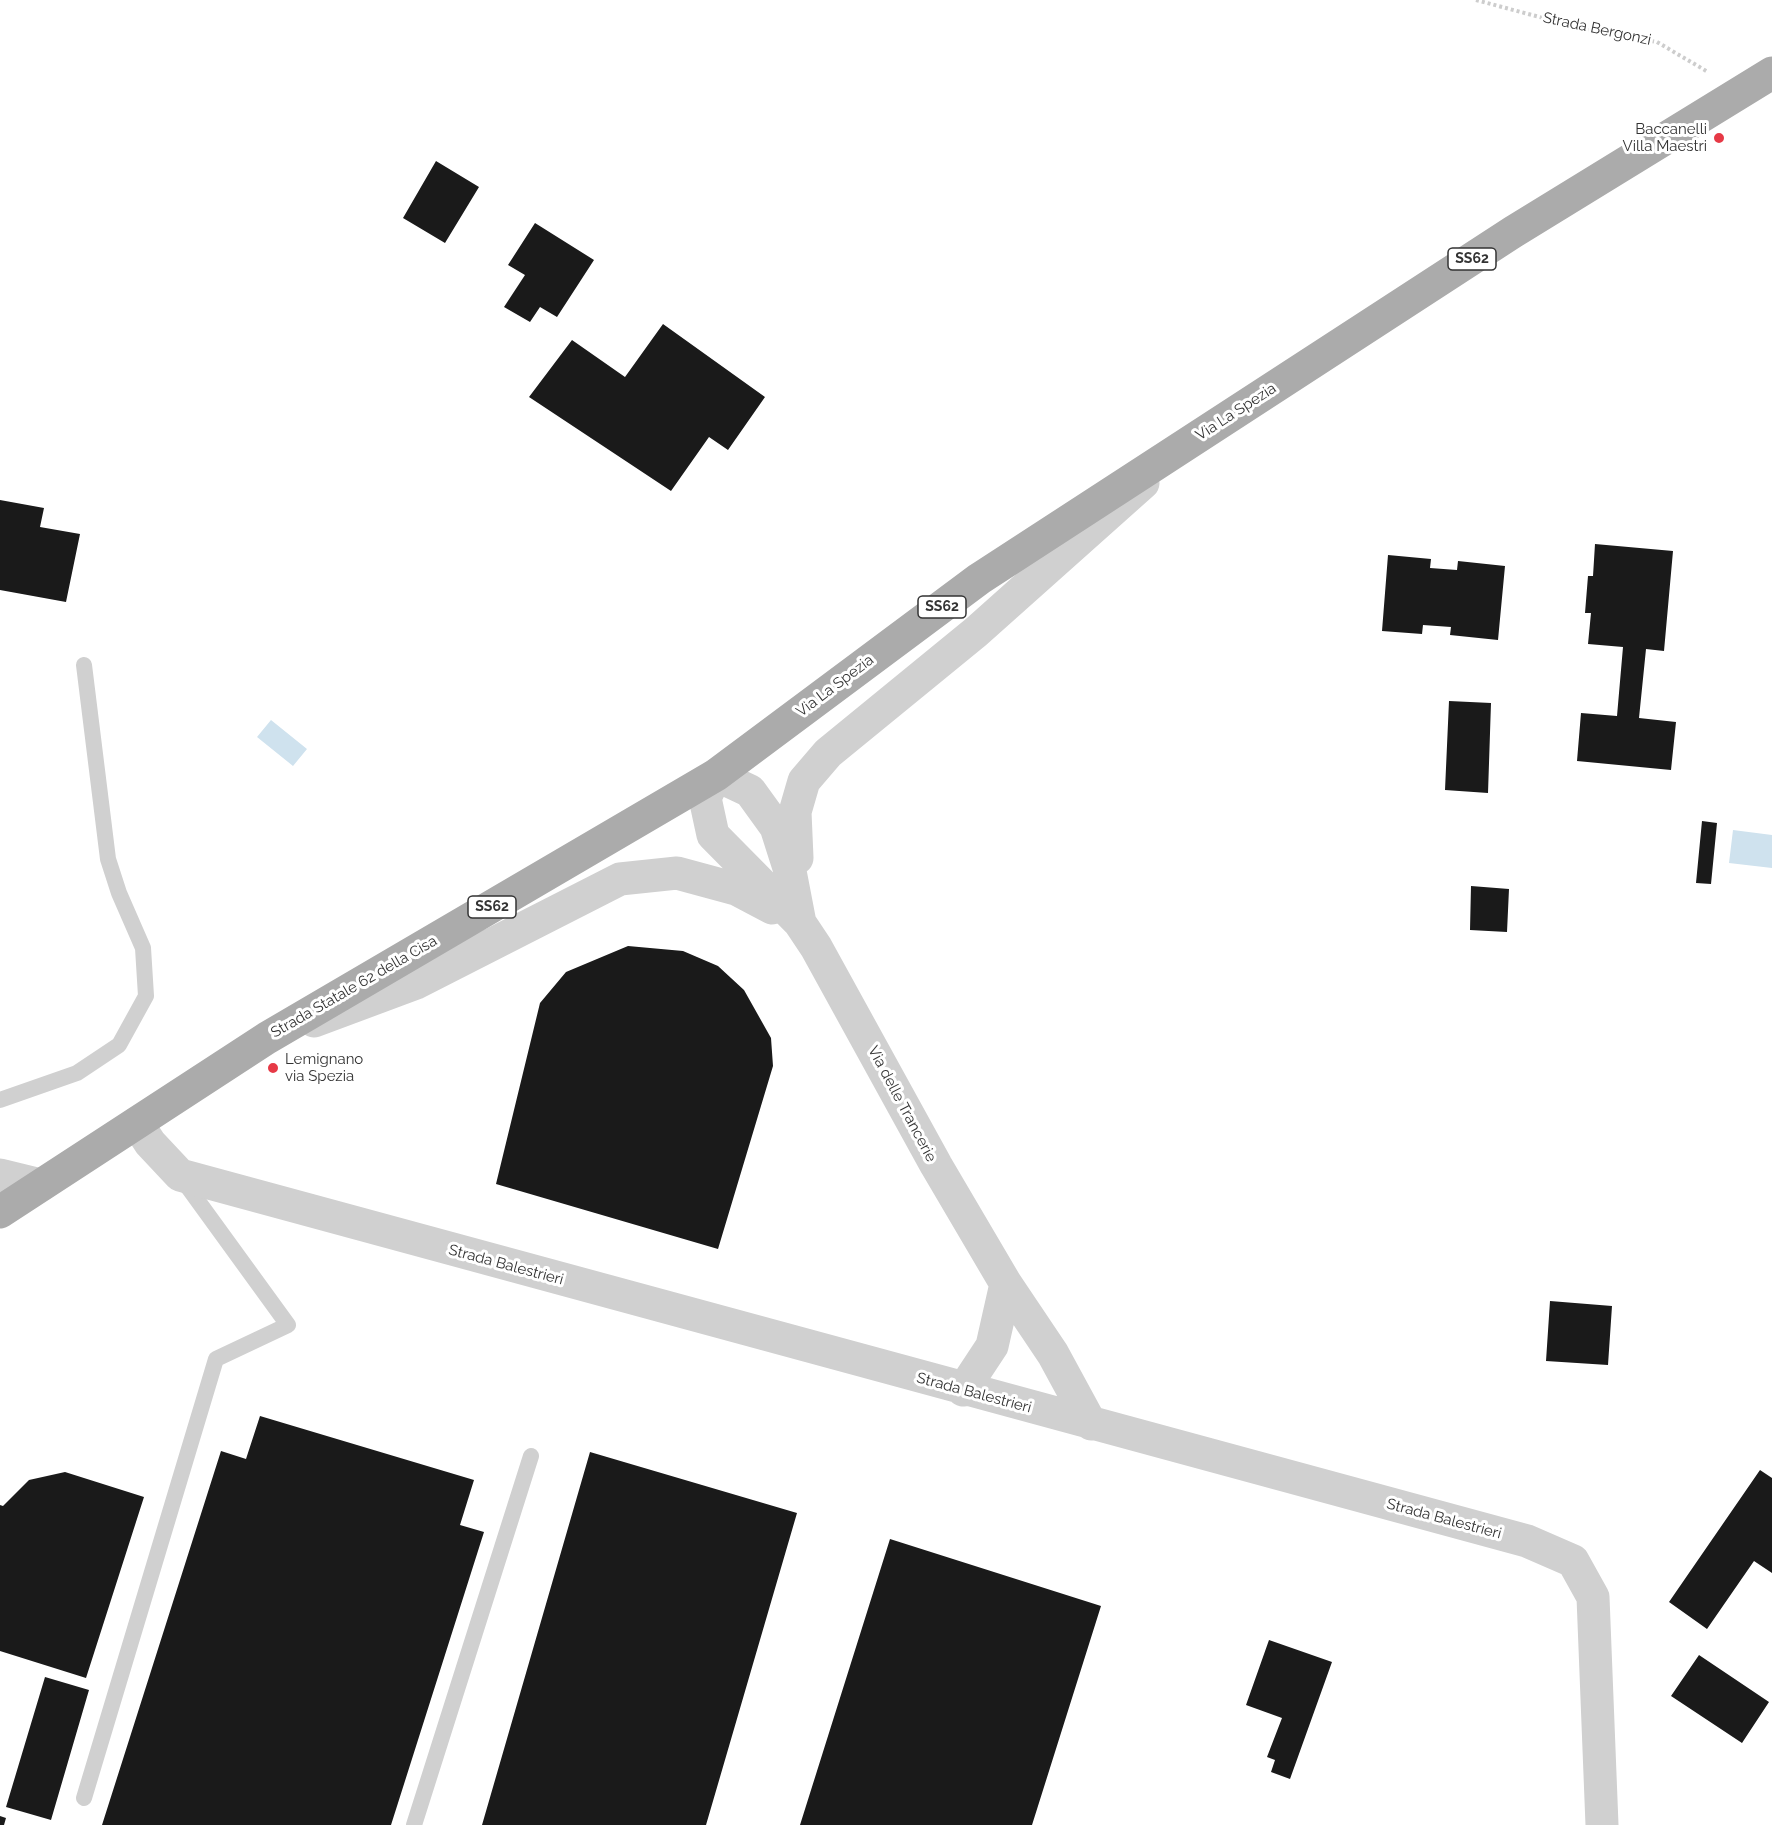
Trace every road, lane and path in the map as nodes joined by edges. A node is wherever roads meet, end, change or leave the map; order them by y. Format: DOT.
graph roads {
  1 [pos="1476,0"];
  2 [pos="1772,73"];
  3 [pos="1743,92"];
  4 [pos="1176,451"];
  5 [pos="84,665"];
  6 [pos="716,775"];
  7 [pos="800,923"];
  8 [pos="267,1038"];
  9 [pos="0,1100"];
  10 [pos="137,1123"];
  11 [pos="0,1175"];
  12 [pos="180,1175"];
  13 [pos="41,1185"];
  14 [pos="0,1212"];
  15 [pos="1006,1284"];
  16 [pos="963,1390"];
  17 [pos="1091,1424"];
  18 [pos="531,1456"];
  19 [pos="84,1798"];
  20 [pos="414,1825"];
  21 [pos="1602,1825"];
  1 -- 3 [label="path, Strada Bergonzi"];
  2 -- 3 [label="main road, Via La Spezia / SS62"];
  3 -- 4 [label="main road, Via La Spezia / SS62"];
  4 -- 6 [label="main road, Via La Spezia / SS62"];
  4 -- 7 [label="street"];
  5 -- 9 [label="lane"];
  6 -- 7 [label="street"];
  6 -- 7 [label="street"];
  6 -- 8 [label="main road, Strada Statale 62 della Cisa / SS62"];
  7 -- 8 [label="street"];
  7 -- 15 [label="street, Via delle Trancerie"];
  8 -- 10 [label="main road, Strada Statale 62 della Cisa / SS62"];
  10 -- 12 [label="street"];
  10 -- 13 [label="main road, Strada Statale 62 della Cisa / SS62"];
  11 -- 13 [label="street"];
  12 -- 16 [label="street, Strada Balestrieri"];
  12 -- 19 [label="lane"];
  13 -- 14 [label="main road, Strada Statale 62 della Cisa / SS62"];
  15 -- 16 [label="street"];
  15 -- 17 [label="street, Via delle Trancerie"];
  16 -- 17 [label="street, Strada Balestrieri"];
  17 -- 21 [label="street, Strada Balestrieri"];
  18 -- 20 [label="lane"];
}
